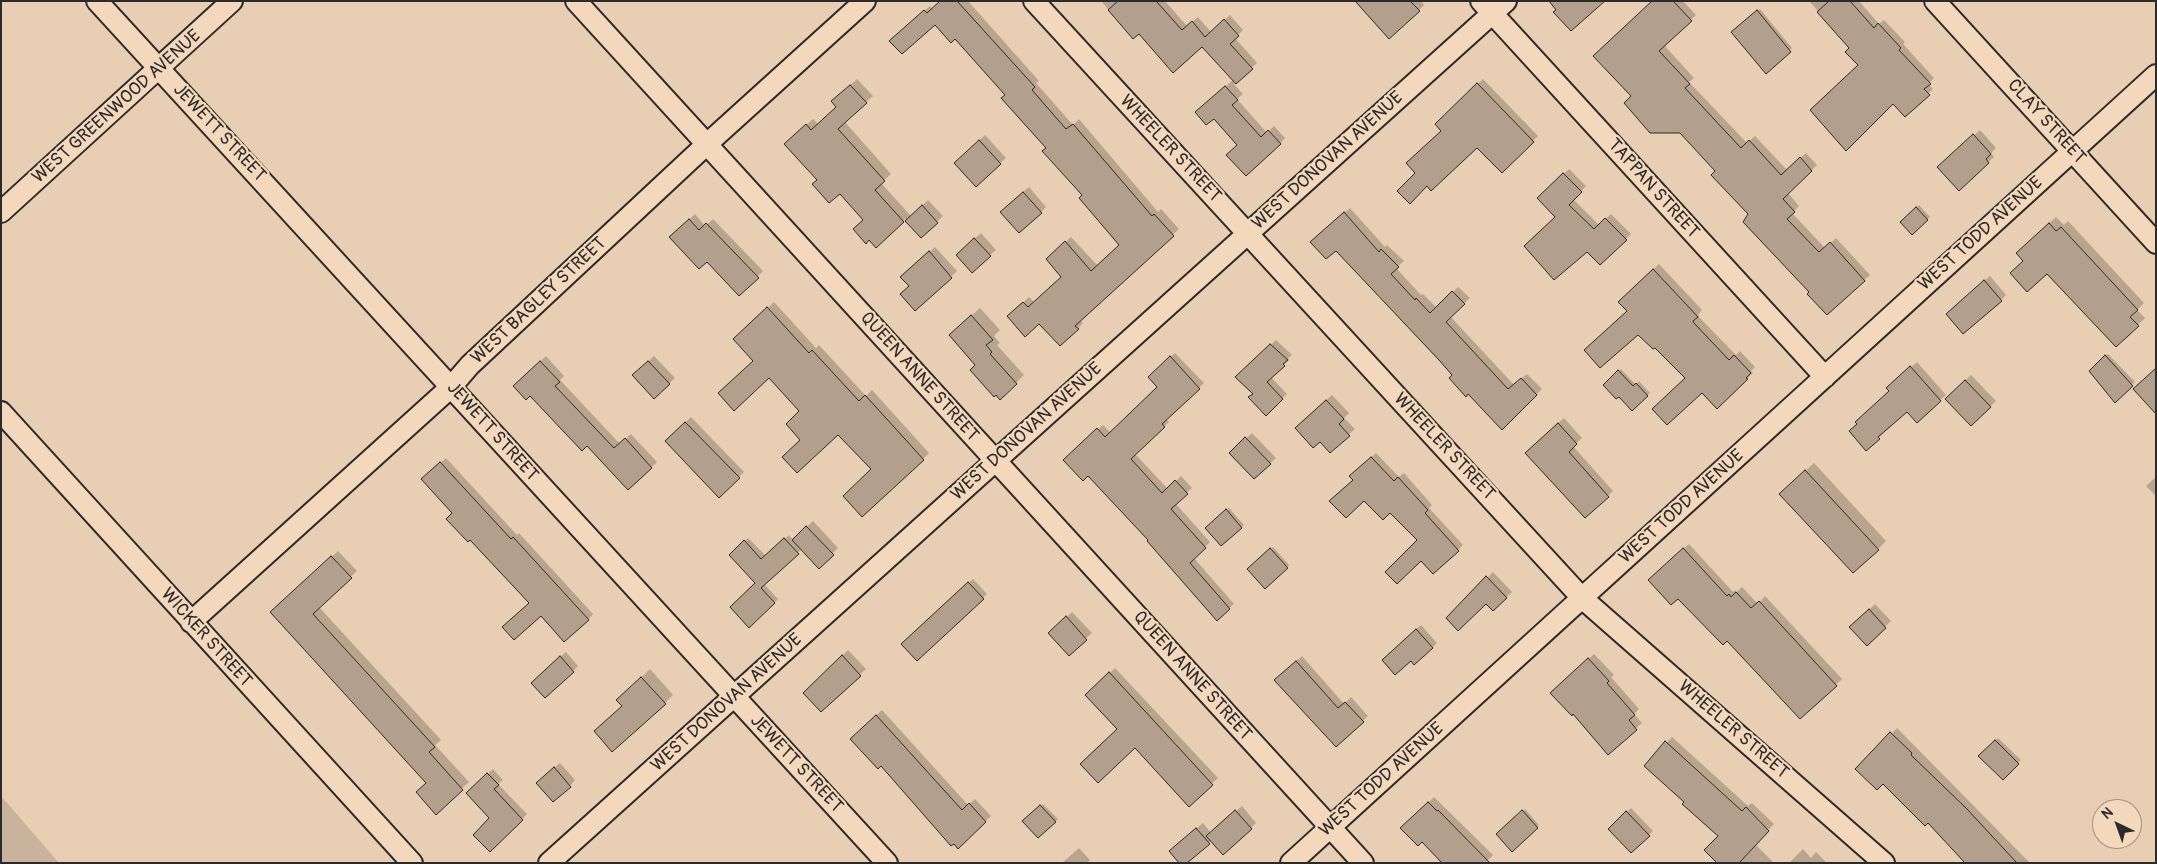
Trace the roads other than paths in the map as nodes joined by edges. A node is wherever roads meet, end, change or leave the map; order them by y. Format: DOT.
graph roads {
  1 [pos="98,1"];
  2 [pos="232,1"];
  3 [pos="576,1"];
  4 [pos="865,1"];
  5 [pos="1034,1"];
  6 [pos="1935,1"];
  7 [pos="1493,5"];
  8 [pos="159,68"];
  9 [pos="2156,75"];
  10 [pos="707,144"];
  11 [pos="2072,151"];
  12 [pos="1,212"];
  13 [pos="1248,234"];
  14 [pos="2156,243"];
  15 [pos="1825,377"];
  16 [pos="451,386"];
  17 [pos="1,412"];
  18 [pos="996,460"];
  19 [pos="1582,598"];
  20 [pos="191,622"];
  21 [pos="734,696"];
  22 [pos="1330,827"];
  23 [pos="412,863"];
  24 [pos="549,863"];
  25 [pos="887,863"];
  26 [pos="1291,863"];
  27 [pos="1363,863"];
  28 [pos="1884,863"];
  1 -- 8 [label="street, JEWETT STREET"];
  2 -- 8 [label="street, WEST GREENWOOD AVENUE"];
  3 -- 10 [label="street, QUEEN ANNE STREET"];
  4 -- 10 [label="street, WEST BAGLEY STREET"];
  5 -- 13 [label="street, WHEELER STREET"];
  6 -- 11 [label="street, CLAY STREET"];
  7 -- 13 [label="street, WEST DONOVAN AVENUE"];
  7 -- 15 [label="street, TAPPAN STREET"];
  8 -- 12 [label="street, WEST GREENWOOD AVENUE"];
  8 -- 16 [label="street, JEWETT STREET"];
  9 -- 11 [label="street, WEST TODD AVENUE"];
  10 -- 16 [label="street, WEST BAGLEY STREET"];
  10 -- 18 [label="street, QUEEN ANNE STREET"];
  11 -- 14 [label="street, CLAY STREET"];
  11 -- 15 [label="street, WEST TODD AVENUE"];
  13 -- 18 [label="street, WEST DONOVAN AVENUE"];
  13 -- 19 [label="street, WHEELER STREET"];
  15 -- 19 [label="street, WEST TODD AVENUE"];
  16 -- 20 [label="street, WEST BAGLEY STREET"];
  16 -- 21 [label="street, JEWETT STREET"];
  17 -- 20 [label="street, WICKER STREET"];
  18 -- 21 [label="street, WEST DONOVAN AVENUE"];
  18 -- 22 [label="street, QUEEN ANNE STREET"];
  19 -- 22 [label="street, WEST TODD AVENUE"];
  19 -- 28 [label="street, WHEELER STREET"];
  20 -- 23 [label="street, WICKER STREET"];
  21 -- 24 [label="street, WEST DONOVAN AVENUE"];
  21 -- 25 [label="street, JEWETT STREET"];
  22 -- 26 [label="street, WEST TODD AVENUE"];
  22 -- 27 [label="street, QUEEN ANNE STREET"];
}
